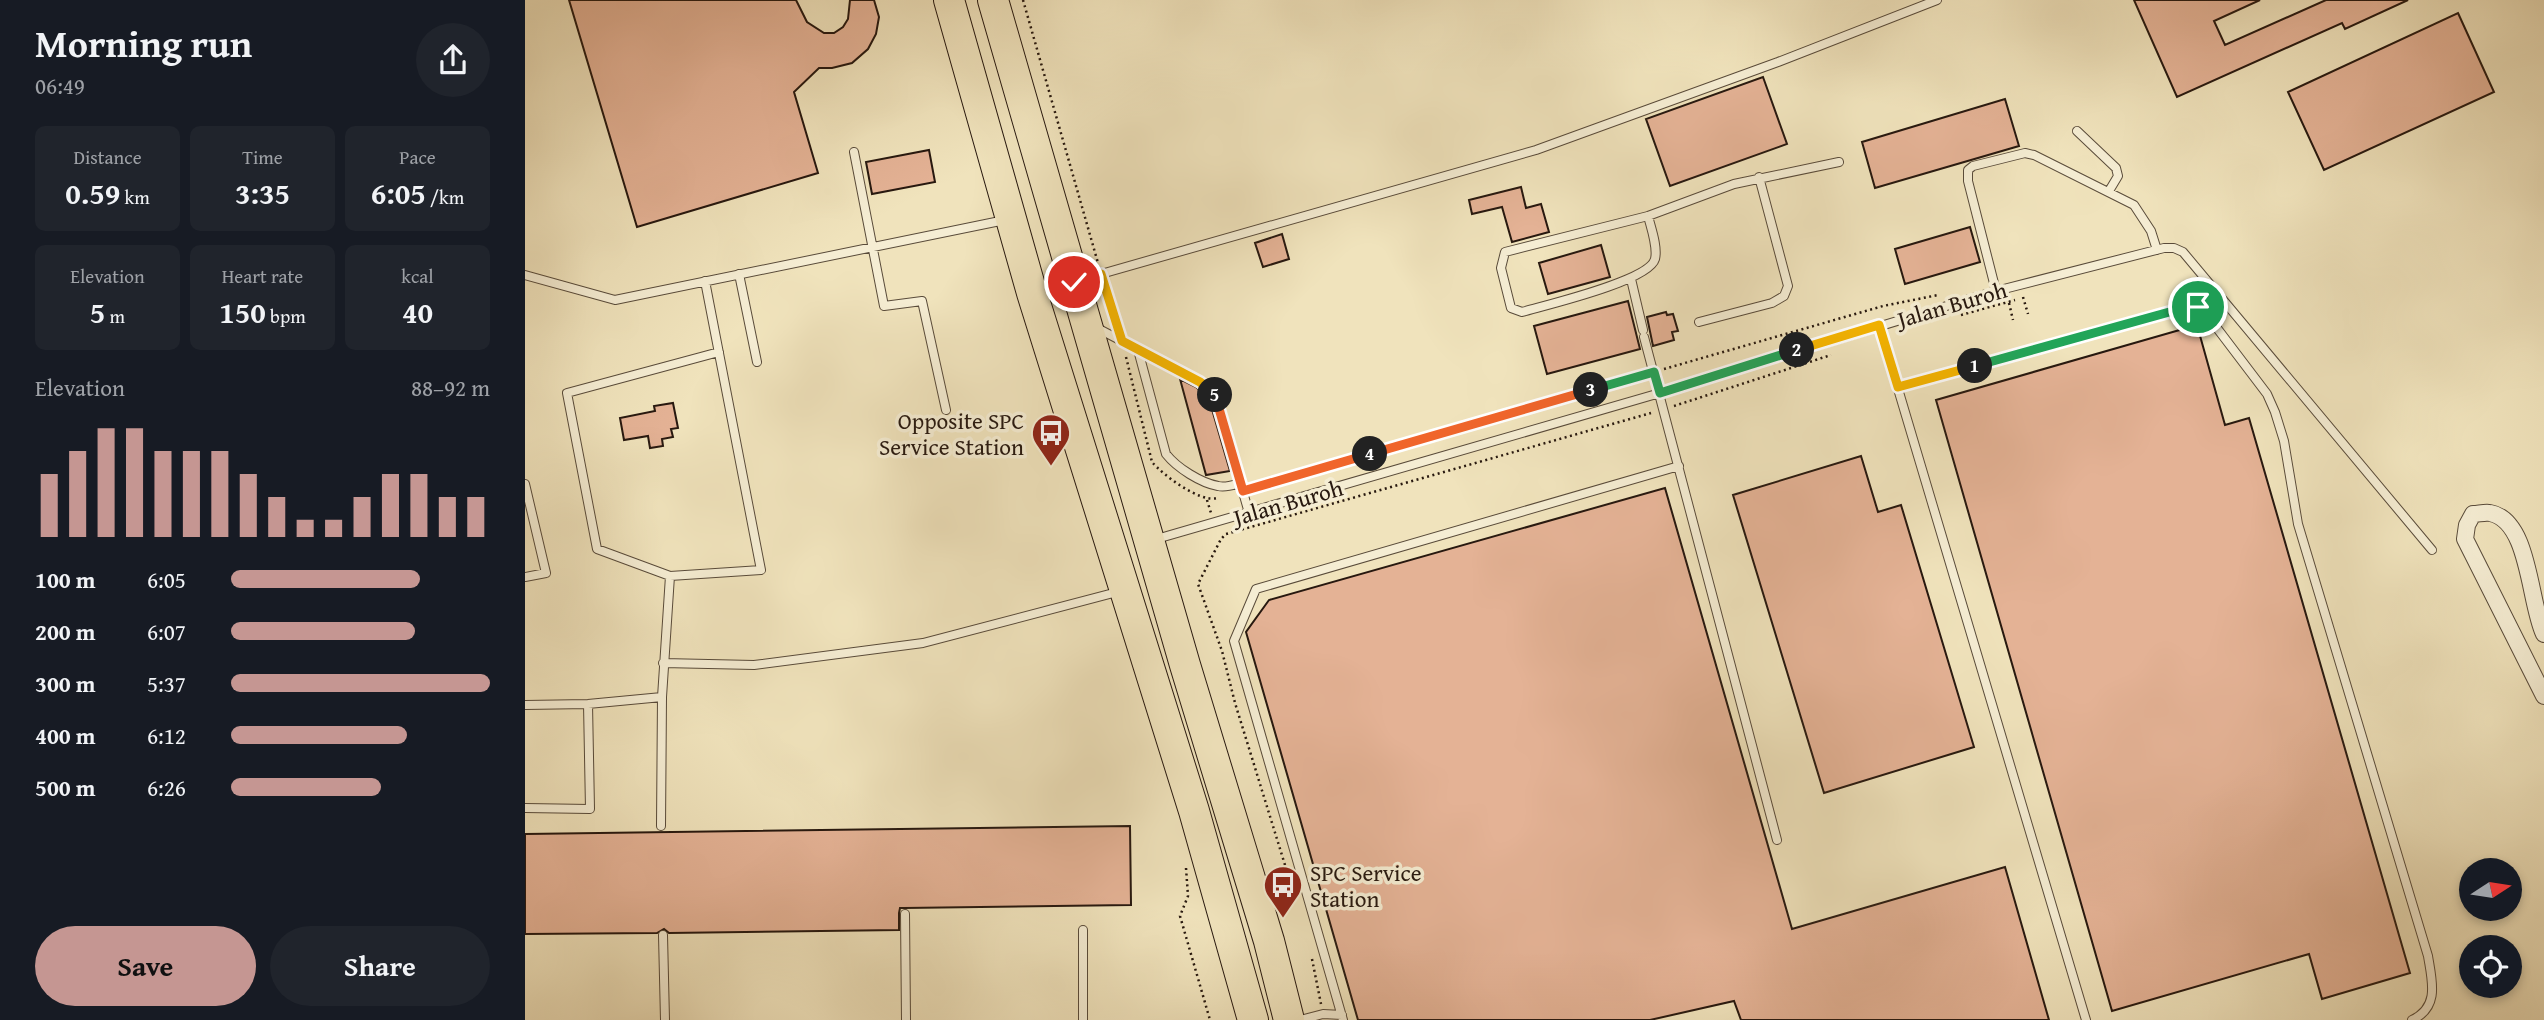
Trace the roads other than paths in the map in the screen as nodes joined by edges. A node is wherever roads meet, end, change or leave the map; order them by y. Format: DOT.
graph roads {
  1 [pos="949,0"];
  2 [pos="993,0"];
  3 [pos="1937,0"];
  4 [pos="2077,131"];
  5 [pos="854,152"];
  6 [pos="1839,162"];
  7 [pos="1759,177"];
  8 [pos="2109,191"];
  9 [pos="1649,216"];
  10 [pos="1011,219"];
  11 [pos="873,247"];
  12 [pos="2157,250"];
  13 [pos="739,274"];
  14 [pos="525,275"];
  15 [pos="1087,278"];
  16 [pos="1631,279"];
  17 [pos="705,281"];
  18 [pos="1996,291"];
  19 [pos="1086,321"];
  20 [pos="1699,322"];
  21 [pos="1879,325"];
  22 [pos="1138,349"];
  23 [pos="719,352"];
  24 [pos="757,362"];
  25 [pos="1898,387"];
  26 [pos="1660,393"];
  27 [pos="946,410"];
  28 [pos="1679,466"];
  29 [pos="525,484"];
  30 [pos="1242,487"];
  31 [pos="1249,513"];
  32 [pos="1149,541"];
  33 [pos="2432,550"];
  34 [pos="670,576"];
  35 [pos="525,577"];
  36 [pos="1126,590"];
  37 [pos="2544,634"];
  38 [pos="663,663"];
  39 [pos="662,696"];
  40 [pos="2544,696"];
  41 [pos="588,704"];
  42 [pos="525,705"];
  43 [pos="525,808"];
  44 [pos="661,826"];
  45 [pos="1777,840"];
  46 [pos="905,914"];
  47 [pos="1083,930"];
  48 [pos="663,935"];
  49 [pos="1343,1018"];
  50 [pos="665,1020"];
  51 [pos="906,1020"];
  52 [pos="1083,1020"];
  53 [pos="1253,1020"];
  54 [pos="1289,1020"];
  55 [pos="1300,1020"];
  56 [pos="2086,1020"];
  57 [pos="2412,1020"];
  1 -- 10 [label="highway"];
  2 -- 15 [label="highway"];
  3 -- 15 [label="lane"];
  4 -- 8 [label="lane"];
  5 -- 11 [label="lane"];
  6 -- 7 [label="lane"];
  7 -- 9 [label="lane"];
  7 -- 20 [label="lane"];
  8 -- 12 [label="lane"];
  8 -- 18 [label="lane"];
  9 -- 16 [label="lane"];
  9 -- 16 [label="lane"];
  10 -- 11 [label="lane"];
  10 -- 36 [label="highway"];
  11 -- 13 [label="lane"];
  11 -- 27 [label="lane"];
  12 -- 18 [label="lane, Jalan Buroh"];
  12 -- 33 [label="lane, Jalan Buroh"];
  13 -- 17 [label="lane"];
  13 -- 24 [label="lane"];
  14 -- 17 [label="lane"];
  15 -- 19 [label="highway"];
  16 -- 26 [label="lane"];
  17 -- 23 [label="lane"];
  18 -- 21 [label="lane, Jalan Buroh"];
  19 -- 22 [label="lane"];
  19 -- 32 [label="highway"];
  21 -- 25 [label="lane"];
  21 -- 26 [label="lane, Jalan Buroh"];
  22 -- 30 [label="lane"];
  22 -- 30 [label="lane"];
  23 -- 34 [label="lane"];
  23 -- 34 [label="lane"];
  25 -- 56 [label="lane"];
  25 -- 57 [label="lane"];
  26 -- 28 [label="lane"];
  26 -- 31 [label="lane, Jalan Buroh"];
  28 -- 45 [label="lane"];
  28 -- 49 [label="lane"];
  29 -- 35 [label="lane"];
  30 -- 31 [label="lane"];
  31 -- 32 [label="lane, Jalan Buroh"];
  32 -- 54 [label="highway"];
  34 -- 38 [label="lane"];
  36 -- 38 [label="lane"];
  36 -- 53 [label="highway"];
  37 -- 40 [label="street"];
  38 -- 39 [label="lane"];
  39 -- 41 [label="lane"];
  39 -- 44 [label="lane"];
  41 -- 42 [label="lane"];
  41 -- 43 [label="lane"];
  46 -- 51 [label="lane"];
  47 -- 52 [label="lane"];
  48 -- 50 [label="lane"];
  49 -- 55 [label="lane"];
}
